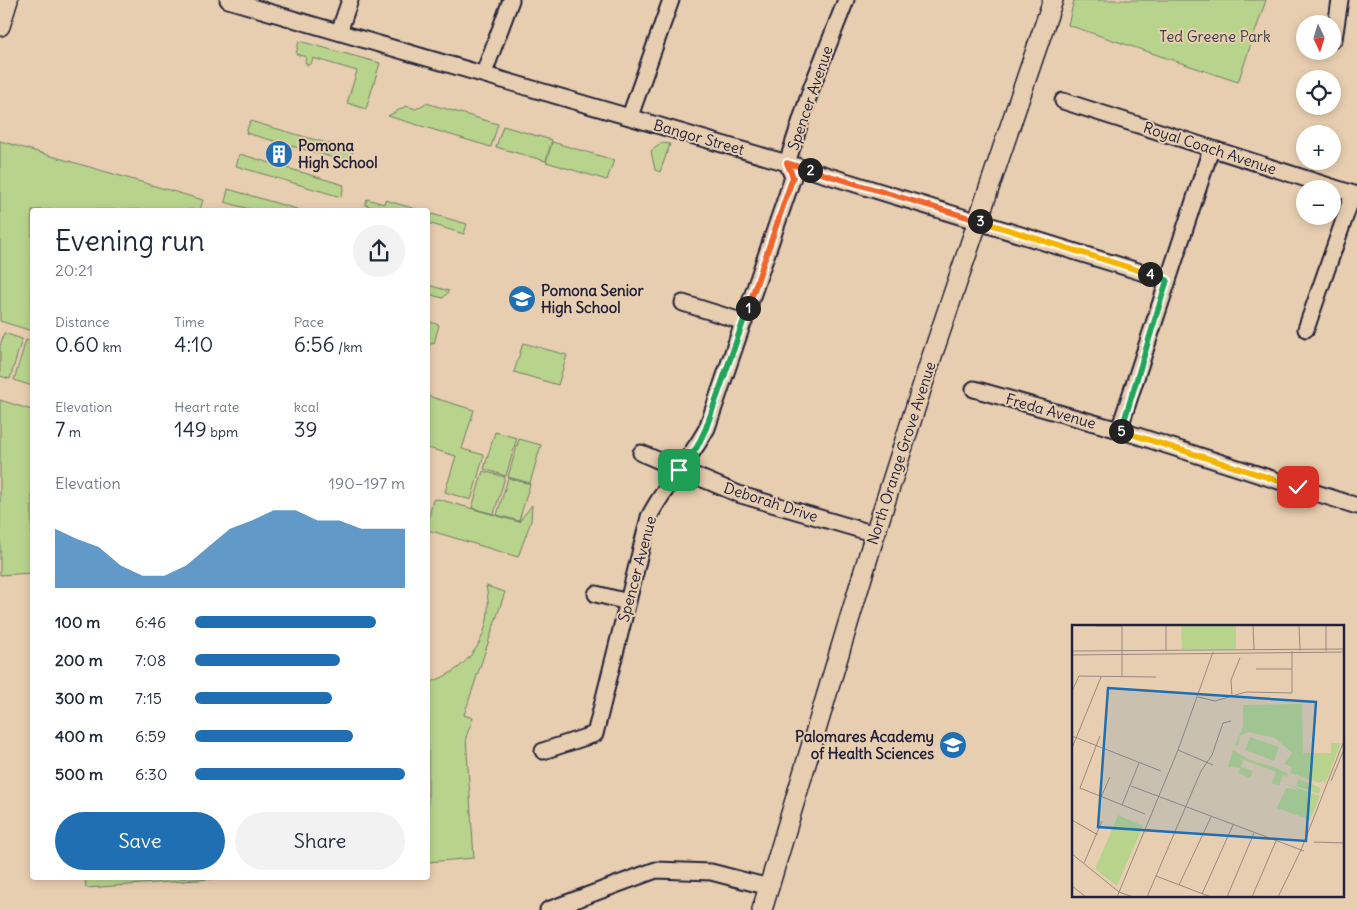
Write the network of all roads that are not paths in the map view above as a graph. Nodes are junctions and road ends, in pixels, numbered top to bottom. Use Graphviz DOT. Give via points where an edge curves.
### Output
graph roads {
  1 [pos="8,0"];
  2 [pos="228,0"];
  3 [pos="350,0"];
  4 [pos="512,0"];
  5 [pos="671,0"];
  6 [pos="846,0"];
  7 [pos="1053,0"];
  8 [pos="1340,0"];
  9 [pos="1338,15"];
  10 [pos="0,26"];
  11 [pos="339,32"];
  12 [pos="484,73"];
  13 [pos="1063,101"];
  14 [pos="630,116"];
  15 [pos="1211,149"];
  16 [pos="787,163"];
  17 [pos="1355,194"];
  18 [pos="979,220"];
  19 [pos="1167,280"];
  20 [pos="683,303"];
  21 [pos="744,322"];
  22 [pos="1306,329"];
  23 [pos="974,389"];
  24 [pos="1120,430"];
  25 [pos="641,453"];
  26 [pos="679,470"];
  27 [pos="1357,506"];
  28 [pos="875,534"];
  29 [pos="596,594"];
  30 [pos="628,602"];
  31 [pos="543,751"];
  32 [pos="769,887"];
  33 [pos="548,910"];
  34 [pos="762,910"];
  1 -- 10 [label="main road"];
  2 -- 11 [label="street, Bangor Street"];
  3 -- 11 [label="street"];
  4 -- 12 [label="street"];
  5 -- 14 [label="street"];
  6 -- 16 [label="street, Spencer Avenue" via="811,89"];
  7 -- 18 [label="main road, North Orange Grove Avenue"];
  8 -- 9 [label="street"];
  11 -- 12 [label="street, Bangor Street"];
  12 -- 14 [label="street, Bangor Street"];
  13 -- 15 [label="street, Royal Coach Avenue"];
  14 -- 16 [label="street, Bangor Street"];
  15 -- 17 [label="street, Royal Coach Avenue"];
  15 -- 19 [label="street"];
  16 -- 18 [label="street, Bangor Street"];
  16 -- 21 [label="street, Spencer Avenue" via="793,177"];
  17 -- 22 [label="street"];
  18 -- 19 [label="street, Bangor Street"];
  18 -- 28 [label="main road, North Orange Grove Avenue"];
  19 -- 24 [label="street"];
  20 -- 21 [label="street"];
  21 -- 26 [label="street, Spencer Avenue" via="706,428 697,447"];
  23 -- 24 [label="street, Freda Avenue"];
  24 -- 27 [label="street, Freda Avenue"];
  25 -- 26 [label="street, Deborah Drive"];
  26 -- 28 [label="street, Deborah Drive" via="742,495"];
  26 -- 30 [label="street, Spencer Avenue" via="649,517"];
  28 -- 32 [label="main road, North Orange Grove Avenue"];
  29 -- 30 [label="street"];
  30 -- 31 [label="street, Spencer Avenue" via="595,734"];
  32 -- 33 [label="street" via="711,872 656,870"];
  32 -- 34 [label="main road, North Orange Grove Avenue"];
}
